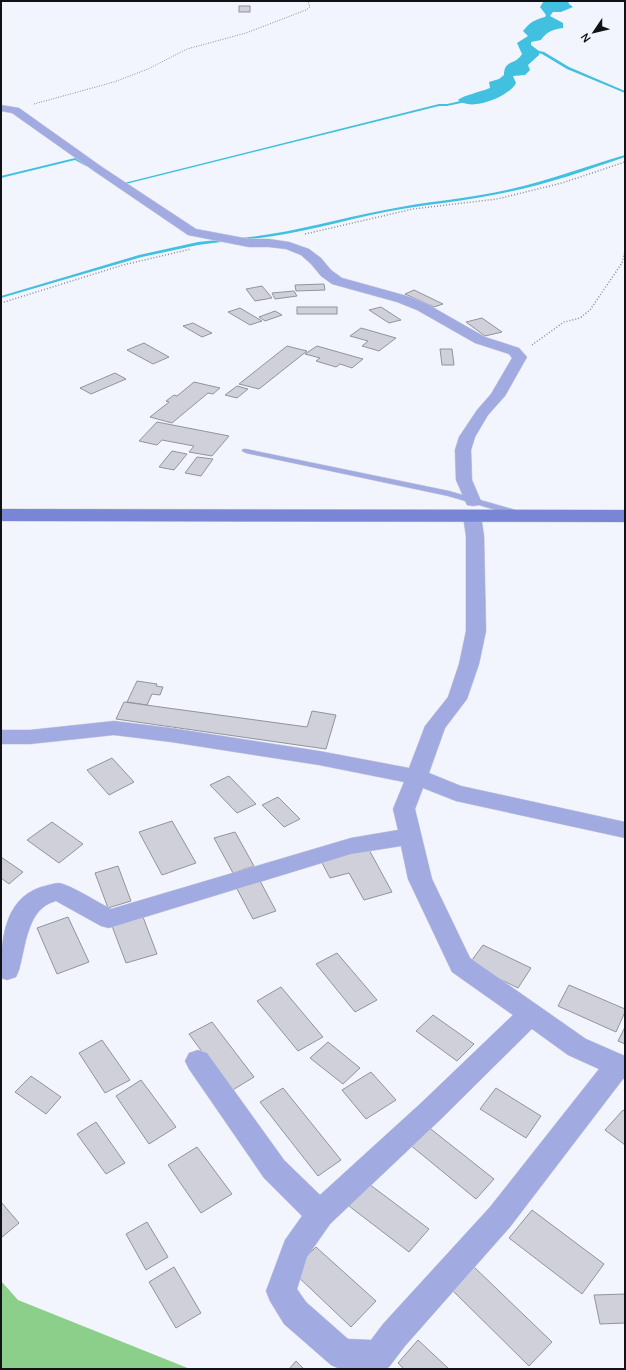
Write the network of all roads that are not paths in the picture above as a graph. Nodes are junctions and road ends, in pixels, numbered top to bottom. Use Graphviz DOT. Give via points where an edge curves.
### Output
graph roads {
  1 [pos="1,108"];
  2 [pos="246,451"];
  3 [pos="473,508"];
  4 [pos="1,515"];
  5 [pos="625,516"];
  6 [pos="1,737"];
  7 [pos="417,778"];
  8 [pos="625,830"];
  9 [pos="410,836"];
  10 [pos="7,970"];
  11 [pos="530,1015"];
  12 [pos="198,1061"];
  13 [pos="622,1067"];
  14 [pos="320,1214"];
  1 -- 3 [label="street" via="15,110 192,232 289,246 305,252 337,281 422,307 480,340 516,353 520,357 514,368 467,437 463,450 464,480"];
  2 -- 3 [label="lane" via="449,494"];
  3 -- 4 [label="main road"];
  3 -- 5 [label="main road" via="524,516"];
  3 -- 7 [label="street" via="476,631 469,664 457,699 435,726"];
  6 -- 7 [label="street" via="30,737 114,728 172,734"];
  7 -- 8 [label="street" via="456,793"];
  7 -- 9 [label="street" via="404,809"];
  9 -- 10 [label="street" via="351,846 109,919 58,892 45,895 33,901 21,916"];
  9 -- 11 [label="street" via="420,879 461,965"];
  11 -- 13 [label="street" via="577,1047"];
  11 -- 14 [label="street"];
  12 -- 14 [label="street" via="274,1169"];
  13 -- 14 [label="street" via="500,1218 378,1356 342,1354 295,1313 281,1291 295,1250"];
}
